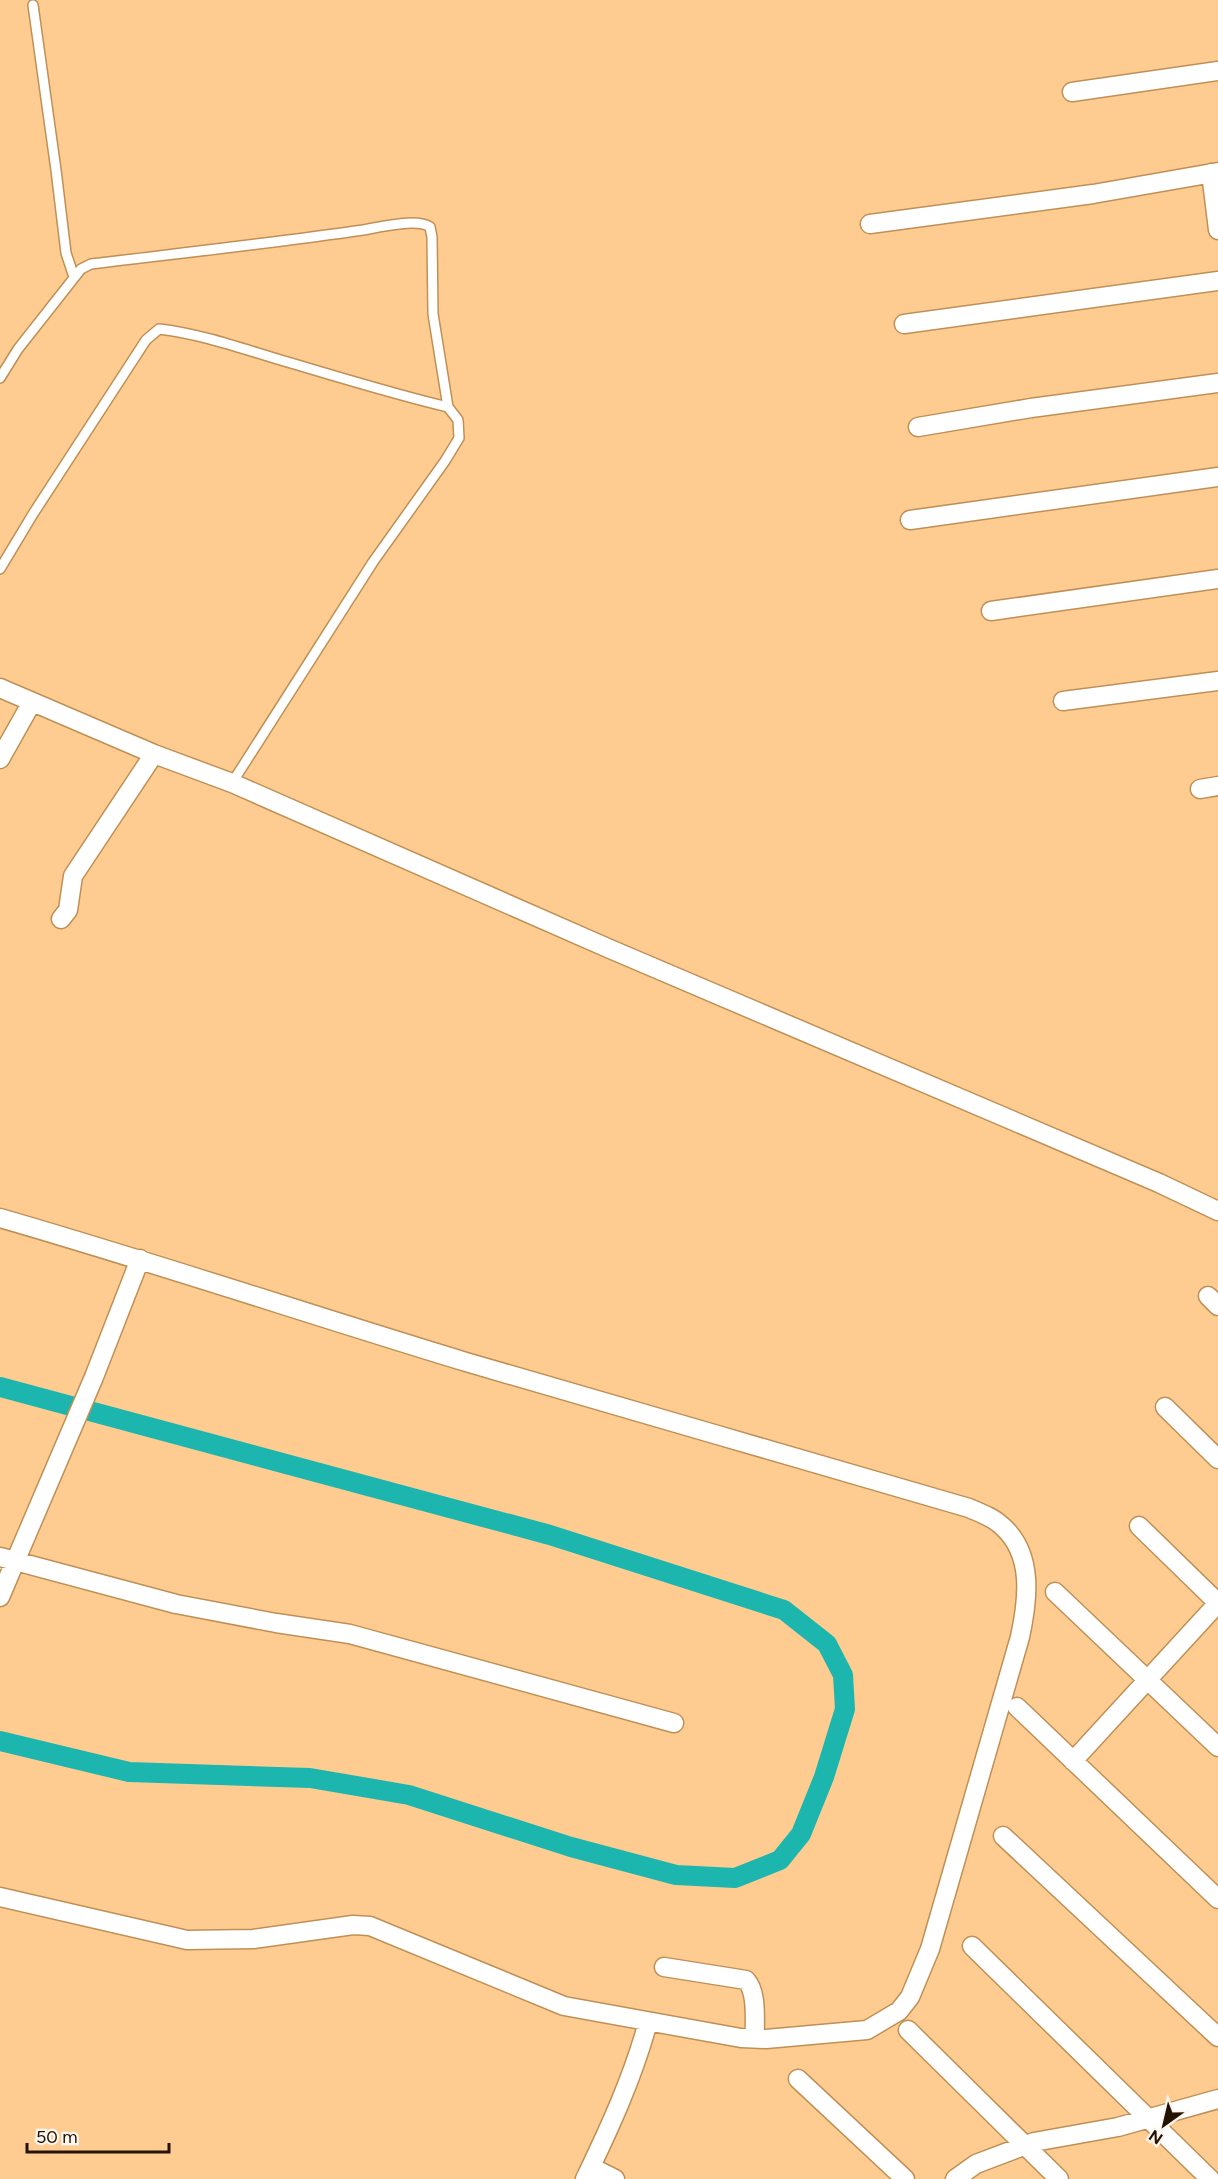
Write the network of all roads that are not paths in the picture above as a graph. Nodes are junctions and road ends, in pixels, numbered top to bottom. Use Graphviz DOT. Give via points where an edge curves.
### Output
graph roads {
  1 [pos="33,5"];
  2 [pos="1218,71"];
  3 [pos="1072,92"];
  4 [pos="1214,173"];
  5 [pos="870,224"];
  6 [pos="1218,230"];
  7 [pos="74,278"];
  8 [pos="1218,281"];
  9 [pos="904,324"];
  10 [pos="0,378"];
  11 [pos="1218,383"];
  12 [pos="448,407"];
  13 [pos="918,427"];
  14 [pos="1218,477"];
  15 [pos="910,520"];
  16 [pos="0,569"];
  17 [pos="1218,579"];
  18 [pos="992,611"];
  19 [pos="1218,681"];
  20 [pos="1,690"];
  21 [pos="1064,701"];
  22 [pos="32,702"];
  23 [pos="154,754"];
  24 [pos="0,759"];
  25 [pos="232,783"];
  26 [pos="61,919"];
  27 [pos="1218,1211"];
  28 [pos="0,1218"];
  29 [pos="140,1258"];
  30 [pos="1165,1407"];
  31 [pos="1218,1459"];
  32 [pos="1138,1526"];
  33 [pos="8,1559"];
  34 [pos="1055,1592"];
  35 [pos="0,1597"];
  36 [pos="1218,1603"];
  37 [pos="1147,1680"];
  38 [pos="1017,1707"];
  39 [pos="674,1723"];
  40 [pos="1218,1747"];
  41 [pos="1073,1761"];
  42 [pos="1003,1836"];
  43 [pos="0,1897"];
  44 [pos="1218,1899"];
  45 [pos="972,1946"];
  46 [pos="664,1967"];
  47 [pos="648,2022"];
  48 [pos="908,2030"];
  49 [pos="1216,2031"];
  50 [pos="755,2038"];
  51 [pos="798,2079"];
  52 [pos="1218,2099"];
  53 [pos="1148,2118"];
  54 [pos="1025,2147"];
  55 [pos="588,2173"];
  56 [pos="615,2179"];
  57 [pos="905,2179"];
  58 [pos="955,2179"];
  59 [pos="1059,2179"];
  60 [pos="1210,2179"];
  1 -- 7 [label="lane" via="66,253"];
  2 -- 3 [label="street"];
  4 -- 5 [label="street" via="1093,194"];
  4 -- 6 [label="street"];
  7 -- 10 [label="lane"];
  7 -- 12 [label="lane" via="92,264 424,223 430,227 432,237 433,314"];
  8 -- 9 [label="street"];
  11 -- 13 [label="street"];
  12 -- 16 [label="lane" via="232,345 159,329 146,340"];
  12 -- 25 [label="lane" via="458,420 459,438 373,562"];
  14 -- 15 [label="street"];
  17 -- 18 [label="street"];
  19 -- 21 [label="street"];
  20 -- 22 [label="street"];
  22 -- 23 [label="street"];
  22 -- 24 [label="street"];
  23 -- 25 [label="street"];
  23 -- 26 [label="street" via="73,876 68,910"];
  25 -- 27 [label="street"];
  28 -- 29 [label="street"];
  29 -- 33 [label="street" via="71,1432"];
  29 -- 50 [label="street" via="359,1329 969,1508 1003,1527 1022,1558 1027,1602 933,1938 910,1996 899,2011 867,2030"];
  30 -- 31 [label="street"];
  32 -- 36 [label="street"];
  33 -- 35 [label="street"];
  33 -- 39 [label="street" via="176,1604 350,1634"];
  34 -- 37 [label="street"];
  36 -- 37 [label="street"];
  37 -- 40 [label="street"];
  37 -- 41 [label="street"];
  38 -- 41 [label="street"];
  41 -- 44 [label="street"];
  42 -- 49 [label="street"];
  43 -- 47 [label="street" via="187,1940 253,1939 370,1926 564,2006"];
  45 -- 53 [label="street"];
  46 -- 50 [label="street" via="746,1980 753,1992"];
  47 -- 50 [label="street"];
  47 -- 55 [label="street" via="622,2100"];
  48 -- 54 [label="street"];
  51 -- 57 [label="street"];
  52 -- 53 [label="street"];
  53 -- 54 [label="street"];
  53 -- 60 [label="street"];
  54 -- 58 [label="street" via="976,2164"];
  54 -- 59 [label="street"];
  55 -- 56 [label="street"];
}
